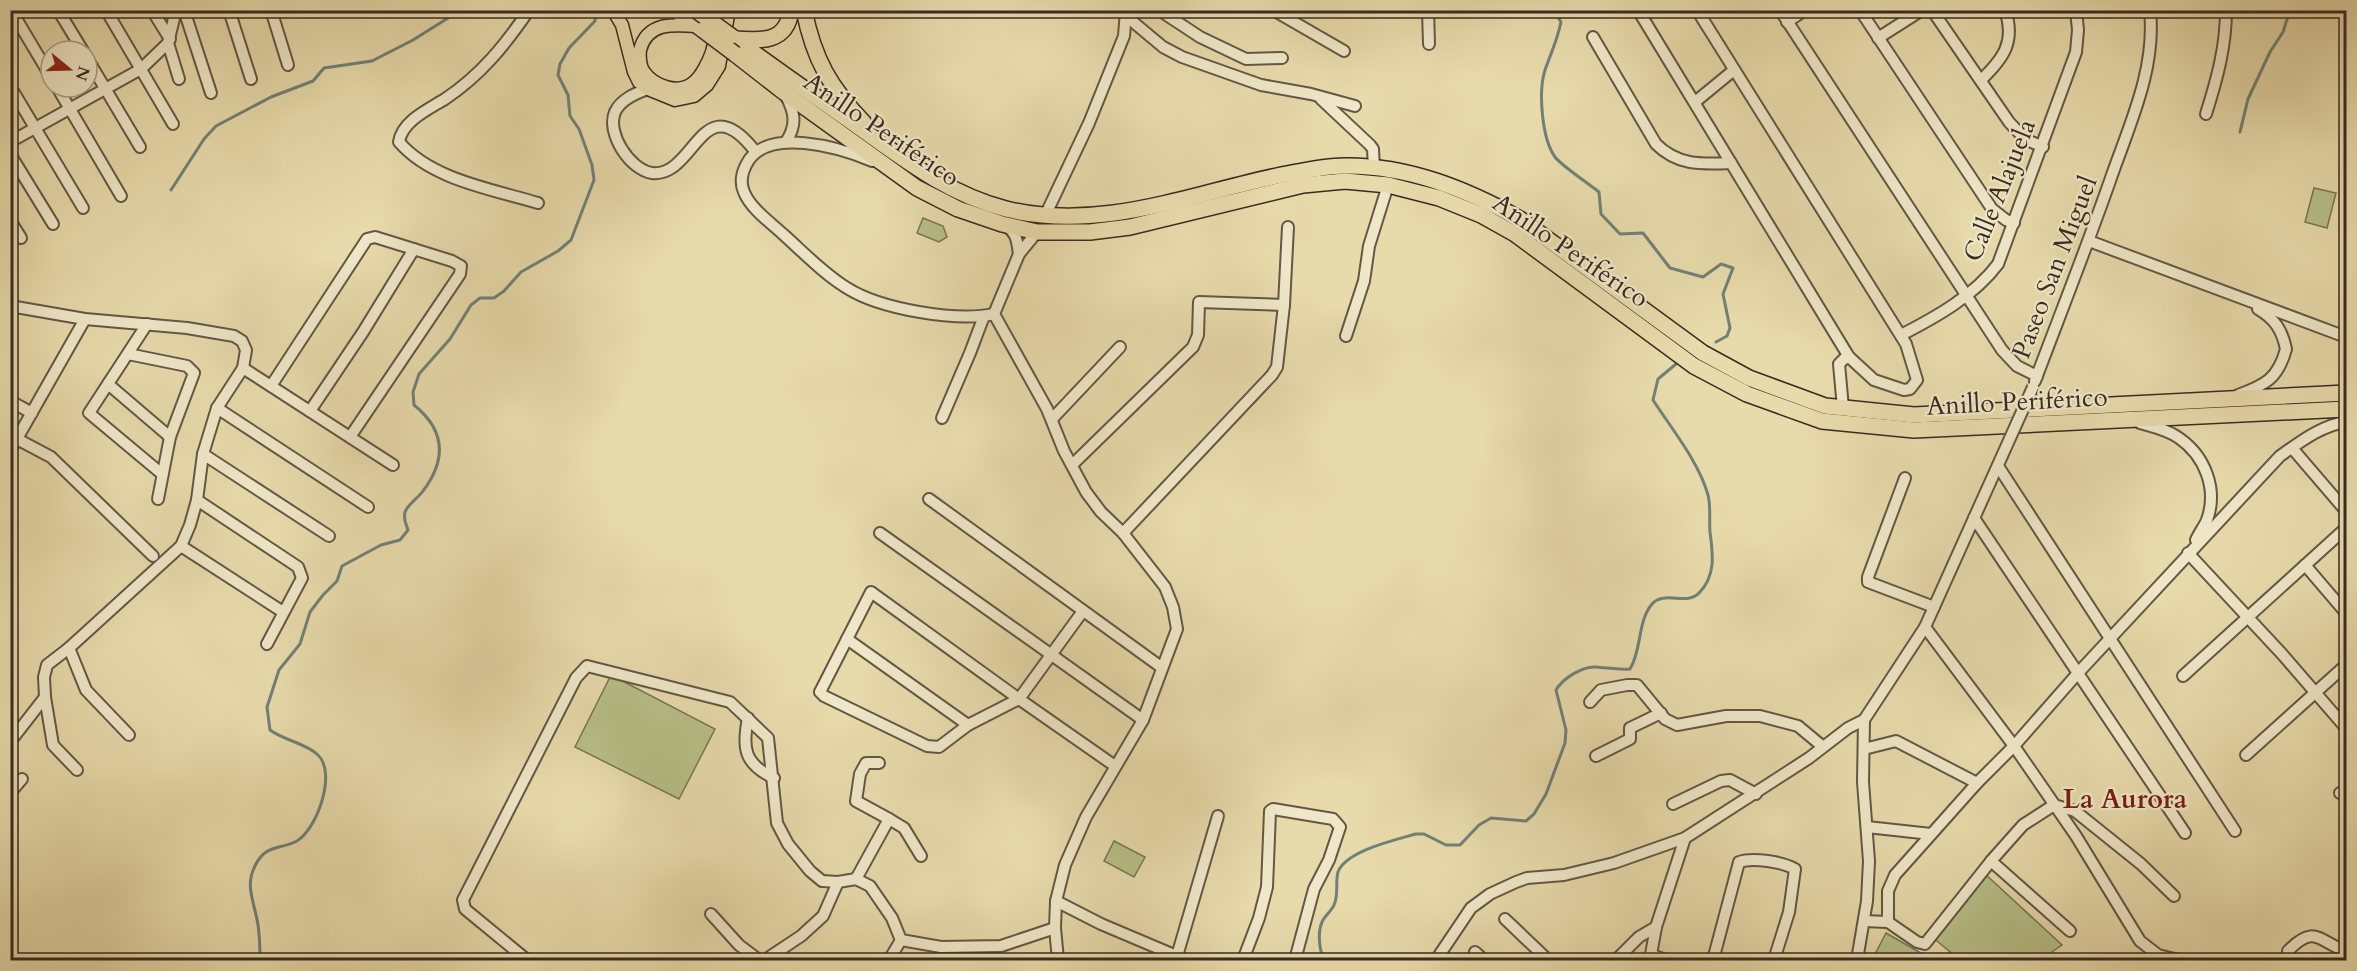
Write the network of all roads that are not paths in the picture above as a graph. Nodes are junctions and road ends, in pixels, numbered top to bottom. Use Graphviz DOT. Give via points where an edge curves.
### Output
graph roads {
  1 [pos="11,10"];
  2 [pos="58,10"];
  3 [pos="106,10"];
  4 [pos="152,10"];
  5 [pos="176,10"];
  6 [pos="184,10"];
  7 [pos="229,10"];
  8 [pos="271,10"];
  9 [pos="529,10"];
  10 [pos="613,10"];
  11 [pos="675,10"];
  12 [pos="717,10"];
  13 [pos="729,10"];
  14 [pos="791,10"];
  15 [pos="804,10"];
  16 [pos="1159,10"];
  17 [pos="1273,10"];
  18 [pos="1428,10"];
  19 [pos="1638,10"];
  20 [pos="1697,10"];
  21 [pos="1780,10"];
  22 [pos="1805,10"];
  23 [pos="1860,10"];
  24 [pos="1922,10"];
  25 [pos="1932,10"];
  26 [pos="2005,10"];
  27 [pos="2076,10"];
  28 [pos="2150,10"];
  29 [pos="2226,10"];
  30 [pos="1126,13"];
  31 [pos="698,19"];
  32 [pos="1787,22"];
  33 [pos="1593,37"];
  34 [pos="1878,38"];
  35 [pos="75,39"];
  36 [pos="169,41"];
  37 [pos="734,43"];
  38 [pos="1429,44"];
  39 [pos="1344,51"];
  40 [pos="39,57"];
  41 [pos="1282,58"];
  42 [pos="288,65"];
  43 [pos="141,69"];
  44 [pos="1734,70"];
  45 [pos="99,77"];
  46 [pos="179,79"];
  47 [pos="250,79"];
  48 [pos="1982,80"];
  49 [pos="10,86"];
  50 [pos="648,89"];
  51 [pos="107,90"];
  52 [pos="211,93"];
  53 [pos="785,93"];
  54 [pos="1319,97"];
  55 [pos="65,99"];
  56 [pos="1695,102"];
  57 [pos="1355,106"];
  58 [pos="71,109"];
  59 [pos="2206,114"];
  60 [pos="173,123"];
  61 [pos="36,128"];
  62 [pos="10,142"];
  63 [pos="786,142"];
  64 [pos="140,147"];
  65 [pos="2043,147"];
  66 [pos="755,151"];
  67 [pos="892,151"];
  68 [pos="10,154"];
  69 [pos="1731,164"];
  70 [pos="1374,168"];
  71 [pos="892,170"];
  72 [pos="1388,185"];
  73 [pos="121,196"];
  74 [pos="538,203"];
  75 [pos="83,208"];
  76 [pos="1045,216"];
  77 [pos="10,219"];
  78 [pos="2014,223"];
  79 [pos="53,224"];
  80 [pos="1002,224"];
  81 [pos="1288,227"];
  82 [pos="1037,232"];
  83 [pos="21,238"];
  84 [pos="2089,241"];
  85 [pos="414,249"];
  86 [pos="1019,254"];
  87 [pos="1966,295"];
  88 [pos="2237,296"];
  89 [pos="1284,305"];
  90 [pos="10,306"];
  91 [pos="989,315"];
  92 [pos="85,319"];
  93 [pos="147,324"];
  94 [pos="1901,335"];
  95 [pos="1346,336"];
  96 [pos="2346,337"];
  97 [pos="1120,347"];
  98 [pos="128,354"];
  99 [pos="1849,357"];
  100 [pos="243,368"];
  101 [pos="2037,376"];
  102 [pos="108,384"];
  103 [pos="271,386"];
  104 [pos="2346,393"];
  105 [pos="2227,399"];
  106 [pos="10,401"];
  107 [pos="217,408"];
  108 [pos="1843,408"];
  109 [pos="2346,409"];
  110 [pos="310,411"];
  111 [pos="32,413"];
  112 [pos="942,418"];
  113 [pos="1052,419"];
  114 [pos="2126,419"];
  115 [pos="2346,422"];
  116 [pos="170,437"];
  117 [pos="350,437"];
  118 [pos="13,447"];
  119 [pos="2292,448"];
  120 [pos="203,454"];
  121 [pos="2000,461"];
  122 [pos="393,465"];
  123 [pos="1072,465"];
  124 [pos="162,474"];
  125 [pos="1905,478"];
  126 [pos="158,499"];
  127 [pos="929,499"];
  128 [pos="197,500"];
  129 [pos="368,507"];
  130 [pos="2346,511"];
  131 [pos="1974,518"];
  132 [pos="2346,528"];
  133 [pos="880,533"];
  134 [pos="1123,533"];
  135 [pos="329,536"];
  136 [pos="181,546"];
  137 [pos="2188,554"];
  138 [pos="153,556"];
  139 [pos="2305,565"];
  140 [pos="1934,607"];
  141 [pos="1083,611"];
  142 [pos="283,612"];
  143 [pos="2346,613"];
  144 [pos="2247,617"];
  145 [pos="1925,627"];
  146 [pos="847,639"];
  147 [pos="2110,639"];
  148 [pos="267,644"];
  149 [pos="69,648"];
  150 [pos="1051,654"];
  151 [pos="2346,665"];
  152 [pos="1161,667"];
  153 [pos="2078,673"];
  154 [pos="2184,676"];
  155 [pos="2316,694"];
  156 [pos="45,697"];
  157 [pos="1019,699"];
  158 [pos="1590,702"];
  159 [pos="1660,713"];
  160 [pos="748,718"];
  161 [pos="1143,720"];
  162 [pos="1864,720"];
  163 [pos="968,725"];
  164 [pos="2346,728"];
  165 [pos="129,735"];
  166 [pos="10,742"];
  167 [pos="1822,746"];
  168 [pos="2014,746"];
  169 [pos="1864,749"];
  170 [pos="2246,755"];
  171 [pos="1596,756"];
  172 [pos="879,763"];
  173 [pos="1115,766"];
  174 [pos="77,770"];
  175 [pos="774,778"];
  176 [pos="22,779"];
  177 [pos="1977,783"];
  178 [pos="10,793"];
  179 [pos="1756,794"];
  180 [pos="1673,804"];
  181 [pos="2054,805"];
  182 [pos="1218,816"];
  183 [pos="889,819"];
  184 [pos="1867,827"];
  185 [pos="2235,831"];
  186 [pos="2185,833"];
  187 [pos="1931,834"];
  188 [pos="1685,838"];
  189 [pos="921,856"];
  190 [pos="1991,861"];
  191 [pos="856,879"];
  192 [pos="838,882"];
  193 [pos="2174,896"];
  194 [pos="1056,901"];
  195 [pos="711,914"];
  196 [pos="1505,919"];
  197 [pos="1864,921"];
  198 [pos="1888,922"];
  199 [pos="1656,927"];
  200 [pos="1055,928"];
  201 [pos="2070,931"];
  202 [pos="901,940"];
  203 [pos="2346,951"];
  204 [pos="1475,952"];
  205 [pos="2154,956"];
  206 [pos="1182,958"];
  207 [pos="1651,958"];
  208 [pos="527,960"];
  209 [pos="759,960"];
  210 [pos="765,960"];
  211 [pos="889,960"];
  212 [pos="1058,960"];
  213 [pos="1243,960"];
  214 [pos="1295,960"];
  215 [pos="1436,960"];
  216 [pos="1484,960"];
  217 [pos="1548,960"];
  218 [pos="1617,960"];
  219 [pos="1666,960"];
  220 [pos="1713,960"];
  221 [pos="1774,960"];
  222 [pos="1857,960"];
  223 [pos="2179,960"];
  224 [pos="2291,960"];
  1 -- 40 [label="street"];
  2 -- 35 [label="street"];
  3 -- 43 [label="street"];
  4 -- 36 [label="street"];
  5 -- 36 [label="street"];
  6 -- 52 [label="street"];
  7 -- 47 [label="street"];
  8 -- 42 [label="street"];
  9 -- 74 [label="street" via="488,64 411,122 400,133 399,142 419,161 447,177"];
  10 -- 50 [label="main road" via="622,25 634,72"];
  11 -- 31 [label="highway, Anillo Periférico"];
  12 -- 31 [label="main road" via="712,51 701,73 693,84 663,87 642,70 639,53 644,38 656,27"];
  13 -- 50 [label="main road" via="719,66 707,85 693,96 675,100"];
  14 -- 37 [label="highway" via="784,30 774,37"];
  15 -- 67 [label="highway" via="822,69 842,99"];
  16 -- 41 [label="street" via="1200,38 1246,58"];
  17 -- 39 [label="street"];
  18 -- 38 [label="street"];
  19 -- 56 [label="street"];
  20 -- 44 [label="street"];
  21 -- 32 [label="street"];
  22 -- 32 [label="street"];
  23 -- 34 [label="street"];
  24 -- 34 [label="street"];
  25 -- 48 [label="street"];
  26 -- 48 [label="street" via="2010,23 2007,46"];
  27 -- 65 [label="street, Calle Alajuela" via="2076,52"];
  28 -- 84 [label="street, Paseo San Miguel" via="2146,75"];
  29 -- 59 [label="street" via="2222,57"];
  30 -- 54 [label="street" via="1173,53 1261,85"];
  30 -- 76 [label="street" via="1124,36"];
  31 -- 37 [label="highway, Anillo Periférico, bridge"];
  32 -- 87 [label="street"];
  33 -- 69 [label="street" via="1665,153 1699,165"];
  34 -- 78 [label="street" via="1992,209"];
  36 -- 43 [label="street"];
  36 -- 46 [label="street"];
  37 -- 53 [label="highway, Anillo Periférico"];
  37 -- 67 [label="highway, Anillo Periférico"];
  43 -- 51 [label="street"];
  43 -- 60 [label="street"];
  44 -- 56 [label="street"];
  44 -- 94 [label="street"];
  45 -- 51 [label="street"];
  48 -- 65 [label="street" via="2009,122 2025,139"];
  49 -- 61 [label="street"];
  50 -- 66 [label="street" via="624,101 615,111 613,123 620,148 640,168 652,173 667,171 714,128 739,132"];
  51 -- 58 [label="street"];
  51 -- 64 [label="street"];
  53 -- 63 [label="street" via="795,121"];
  53 -- 71 [label="highway, Anillo Periférico"];
  54 -- 57 [label="street"];
  54 -- 70 [label="street" via="1370,145"];
  55 -- 58 [label="street"];
  56 -- 69 [label="street"];
  58 -- 61 [label="street"];
  58 -- 73 [label="street"];
  61 -- 62 [label="street"];
  61 -- 75 [label="street"];
  63 -- 66 [label="street"];
  63 -- 71 [label="street" via="817,144 855,154"];
  65 -- 78 [label="street, Calle Alajuela"];
  66 -- 91 [label="street" via="743,172 744,194 780,232 848,289 907,310"];
  67 -- 76 [label="highway, Anillo Periférico" via="964,194"];
  68 -- 79 [label="street"];
  69 -- 99 [label="street"];
  70 -- 76 [label="highway, Anillo Periférico" via="1319,168 1127,212 1089,217"];
  70 -- 108 [label="highway, Anillo Periférico" via="1444,183 1488,201 1520,219 1703,353 1749,378 1825,406"];
  71 -- 80 [label="highway, Anillo Periférico" via="958,209"];
  72 -- 82 [label="highway, Anillo Periférico" via="1345,181 1303,185 1130,227"];
  72 -- 95 [label="street"];
  72 -- 114 [label="highway, Anillo Periférico" via="1439,198 1481,215 1515,234 1694,366 1747,394 1822,421 1914,430"];
  77 -- 83 [label="street"];
  78 -- 87 [label="street, Calle Alajuela" via="1998,264 1984,282"];
  80 -- 82 [label="highway, Anillo Periférico"];
  80 -- 86 [label="street" via="1017,238"];
  81 -- 89 [label="street"];
  82 -- 86 [label="street"];
  84 -- 88 [label="street"];
  84 -- 101 [label="street, Paseo San Miguel"];
  85 -- 103 [label="street" via="375,237 367,239"];
  85 -- 110 [label="street"];
  85 -- 117 [label="street" via="452,261 461,266 460,274"];
  86 -- 91 [label="street"];
  87 -- 94 [label="street, Calle Alajuela"];
  87 -- 101 [label="street" via="2002,350 2018,366"];
  88 -- 96 [label="street"];
  88 -- 105 [label="street" via="2268,315 2279,327 2286,349 2279,369 2267,382"];
  89 -- 123 [label="street" via="1200,302 1198,335 1193,347"];
  89 -- 134 [label="street" via="1279,358 1272,375"];
  90 -- 92 [label="street"];
  91 -- 112 [label="street"];
  91 -- 113 [label="street"];
  92 -- 93 [label="street"];
  92 -- 111 [label="street"];
  93 -- 98 [label="street"];
  93 -- 100 [label="street" via="234,336 243,341 246,350"];
  94 -- 99 [label="street" via="1917,374 1910,389 1874,380"];
  97 -- 113 [label="street"];
  98 -- 102 [label="street"];
  98 -- 116 [label="street" via="187,366 194,373"];
  99 -- 108 [label="street" via="1839,364"];
  100 -- 103 [label="street"];
  100 -- 107 [label="street"];
  101 -- 121 [label="street, Paseo San Miguel, bridge"];
  102 -- 116 [label="street"];
  102 -- 124 [label="street" via="88,413"];
  103 -- 110 [label="street"];
  104 -- 105 [label="highway, Anillo Periférico"];
  105 -- 108 [label="highway, Anillo Periférico" via="1914,415"];
  106 -- 111 [label="street"];
  107 -- 120 [label="street"];
  107 -- 129 [label="street"];
  109 -- 114 [label="highway, Anillo Periférico"];
  110 -- 117 [label="street"];
  111 -- 118 [label="street"];
  113 -- 123 [label="street"];
  114 -- 137 [label="street" via="2178,437 2194,450 2208,475 2211,496 2207,519"];
  115 -- 119 [label="street"];
  116 -- 124 [label="street"];
  117 -- 122 [label="street"];
  118 -- 138 [label="street" via="51,457"];
  119 -- 130 [label="street"];
  119 -- 137 [label="street"];
  120 -- 128 [label="street"];
  120 -- 135 [label="street"];
  121 -- 131 [label="street, Paseo San Miguel"];
  121 -- 147 [label="street"];
  123 -- 134 [label="street" via="1096,505"];
  124 -- 126 [label="street"];
  125 -- 140 [label="street" via="1868,582"];
  127 -- 141 [label="street"];
  128 -- 136 [label="street"];
  128 -- 142 [label="street" via="298,567 302,578"];
  131 -- 140 [label="street, Paseo San Miguel"];
  131 -- 153 [label="street"];
  132 -- 139 [label="street"];
  133 -- 150 [label="street"];
  134 -- 152 [label="street" via="1165,586 1173,607 1177,629"];
  136 -- 142 [label="street"];
  136 -- 149 [label="street"];
  137 -- 144 [label="street"];
  137 -- 147 [label="street"];
  139 -- 143 [label="street"];
  139 -- 144 [label="street"];
  140 -- 145 [label="street, Paseo San Miguel"];
  141 -- 150 [label="street"];
  141 -- 152 [label="street"];
  142 -- 148 [label="street"];
  144 -- 154 [label="street"];
  144 -- 155 [label="street"];
  145 -- 162 [label="street, Paseo San Miguel"];
  145 -- 168 [label="street"];
  146 -- 157 [label="street" via="872,592"];
  146 -- 163 [label="street"];
  146 -- 163 [label="street" via="822,686 820,692 824,696 927,746 939,747"];
  147 -- 153 [label="street"];
  147 -- 185 [label="street"];
  149 -- 156 [label="street" via="47,665"];
  149 -- 165 [label="street" via="86,690"];
  150 -- 157 [label="street"];
  150 -- 161 [label="street"];
  151 -- 155 [label="street"];
  152 -- 161 [label="street"];
  153 -- 168 [label="street"];
  153 -- 186 [label="street"];
  155 -- 164 [label="street"];
  155 -- 170 [label="street"];
  156 -- 166 [label="street"];
  156 -- 174 [label="street" via="53,745"];
  157 -- 163 [label="street"];
  157 -- 173 [label="street"];
  158 -- 159 [label="street" via="1601,690 1637,685"];
  159 -- 167 [label="street" via="1677,725 1726,716 1760,716 1798,726"];
  159 -- 171 [label="street" via="1630,728 1630,738"];
  160 -- 175 [label="street" via="768,738"];
  160 -- 175 [label="street" via="744,746 758,771"];
  160 -- 208 [label="street" via="730,702 587,666 576,678 463,900 465,909"];
  161 -- 173 [label="street"];
  162 -- 167 [label="street"];
  162 -- 169 [label="street"];
  167 -- 179 [label="street"];
  168 -- 177 [label="street"];
  168 -- 181 [label="street"];
  169 -- 177 [label="street" via="1896,741"];
  169 -- 184 [label="street"];
  172 -- 183 [label="street" via="866,763 860,774 856,801"];
  173 -- 194 [label="street" via="1065,865"];
  175 -- 192 [label="street" via="777,823 788,844 810,872 822,881"];
  176 -- 178 [label="street"];
  177 -- 187 [label="street"];
  179 -- 180 [label="street" via="1730,780 1721,781"];
  179 -- 188 [label="street"];
  181 -- 190 [label="street" via="2023,825"];
  181 -- 193 [label="street" via="2075,811"];
  181 -- 205 [label="street" via="2140,941"];
  182 -- 206 [label="street"];
  183 -- 189 [label="street" via="904,828"];
  183 -- 191 [label="street"];
  184 -- 187 [label="street"];
  184 -- 197 [label="street" via="1869,861"];
  187 -- 198 [label="street" via="1891,882"];
  188 -- 199 [label="street"];
  188 -- 215 [label="street" via="1564,875 1527,878 1490,894 1471,908"];
  190 -- 198 [label="street" via="1925,944"];
  190 -- 201 [label="street"];
  191 -- 192 [label="street"];
  191 -- 202 [label="street" via="870,886 892,918"];
  192 -- 210 [label="street" via="823,916"];
  194 -- 200 [label="street"];
  194 -- 206 [label="street"];
  195 -- 209 [label="street" via="739,945"];
  196 -- 217 [label="street"];
  197 -- 198 [label="street"];
  197 -- 222 [label="street"];
  199 -- 207 [label="street"];
  199 -- 218 [label="street" via="1639,937"];
  200 -- 202 [label="street" via="1001,946 940,947"];
  200 -- 212 [label="street"];
  202 -- 211 [label="street"];
  203 -- 224 [label="street" via="2309,936 2288,951"];
  204 -- 216 [label="street"];
  205 -- 223 [label="street"];
  207 -- 219 [label="street"];
  213 -- 214 [label="street" via="1267,887 1273,809 1333,819 1340,827 1314,889"];
  220 -- 221 [label="street" via="1739,862 1746,860 1795,869 1789,912"];
}
